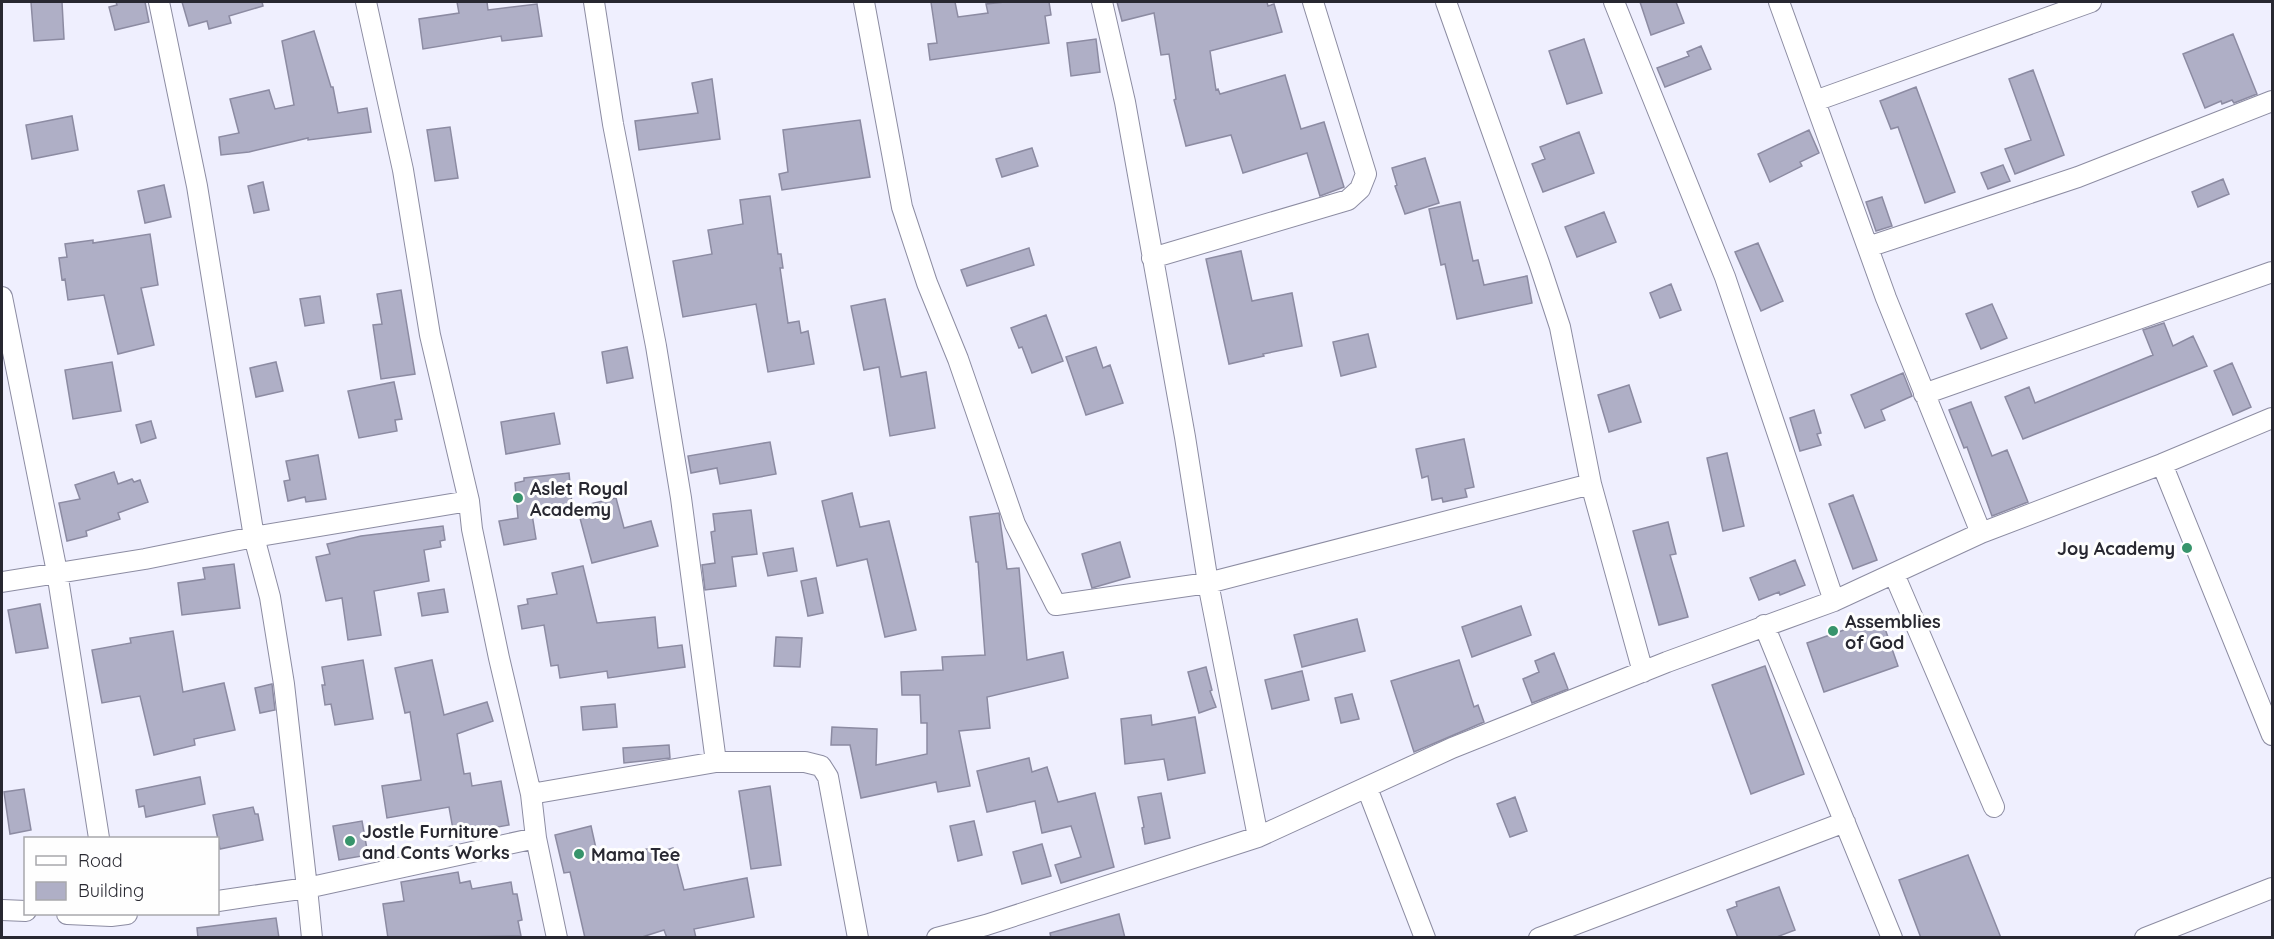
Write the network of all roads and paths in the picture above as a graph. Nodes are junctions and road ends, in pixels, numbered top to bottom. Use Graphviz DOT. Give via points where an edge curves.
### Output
graph roads {
  1 [pos="159,2"];
  2 [pos="366,2"];
  3 [pos="594,2"];
  4 [pos="864,2"];
  5 [pos="1102,2"];
  6 [pos="1313,2"];
  7 [pos="1446,2"];
  8 [pos="1614,2"];
  9 [pos="1779,2"];
  10 [pos="2091,2"];
  11 [pos="1815,100"];
  12 [pos="2272,101"];
  13 [pos="1868,247"];
  14 [pos="1152,258"];
  15 [pos="2272,272"];
  16 [pos="2,297"];
  17 [pos="1924,394"];
  18 [pos="2272,418"];
  19 [pos="2162,464"];
  20 [pos="1591,484"];
  21 [pos="469,501"];
  22 [pos="1981,533"];
  23 [pos="254,537"];
  24 [pos="57,572"];
  25 [pos="1894,574"];
  26 [pos="2,582"];
  27 [pos="1208,583"];
  28 [pos="1834,601"];
  29 [pos="1764,626"];
  30 [pos="1642,672"];
  31 [pos="2272,735"];
  32 [pos="716,762"];
  33 [pos="1367,788"];
  34 [pos="531,794"];
  35 [pos="1994,807"];
  36 [pos="1845,822"];
  37 [pos="99,837"];
  38 [pos="1258,837"];
  39 [pos="536,838"];
  40 [pos="307,888"];
  41 [pos="2272,888"];
  42 [pos="219,900"];
  43 [pos="2,910"];
  44 [pos="24,911"];
  45 [pos="988,932"];
  46 [pos="312,938"];
  47 [pos="557,938"];
  48 [pos="858,938"];
  49 [pos="937,938"];
  50 [pos="1425,938"];
  51 [pos="1539,938"];
  52 [pos="1892,938"];
  53 [pos="2145,938"];
  1 -- 23 [label="street" via="197,186"];
  2 -- 21 [label="street" via="403,170 430,335"];
  3 -- 32 [label="street" via="681,498"];
  4 -- 27 [label="street" via="902,207 1015,524 1056,605"];
  5 -- 14 [label="street" via="1125,102"];
  6 -- 14 [label="street" via="1366,174 1360,189 1348,200"];
  7 -- 20 [label="street" via="1560,327"];
  8 -- 28 [label="street" via="1725,277"];
  9 -- 11 [label="street"];
  10 -- 11 [label="street"];
  11 -- 13 [label="street"];
  12 -- 13 [label="street" via="2078,177"];
  13 -- 17 [label="street"];
  14 -- 27 [label="street"];
  15 -- 17 [label="street"];
  16 -- 24 [label="street"];
  17 -- 22 [label="street"];
  18 -- 19 [label="street"];
  19 -- 22 [label="street"];
  19 -- 31 [label="street"];
  20 -- 27 [label="street"];
  20 -- 30 [label="street"];
  21 -- 23 [label="street"];
  21 -- 34 [label="street" via="499,658"];
  22 -- 25 [label="street"];
  23 -- 24 [label="street"];
  23 -- 40 [label="street" via="270,597 284,684"];
  24 -- 26 [label="street"];
  24 -- 37 [label="street"];
  25 -- 28 [label="street"];
  25 -- 35 [label="street"];
  27 -- 38 [label="street"];
  28 -- 29 [label="street"];
  29 -- 30 [label="street"];
  29 -- 36 [label="street"];
  30 -- 33 [label="street" via="1452,748"];
  32 -- 34 [label="street"];
  32 -- 48 [label="street" via="805,762 821,766 828,777"];
  33 -- 38 [label="street"];
  33 -- 50 [label="street"];
  34 -- 39 [label="street"];
  36 -- 51 [label="street"];
  36 -- 52 [label="street"];
  38 -- 45 [label="street"];
  39 -- 40 [label="street"];
  39 -- 47 [label="street"];
  40 -- 42 [label="street"];
  40 -- 46 [label="street"];
  41 -- 53 [label="street"];
  43 -- 44 [label="street"];
  45 -- 49 [label="street"];
}
